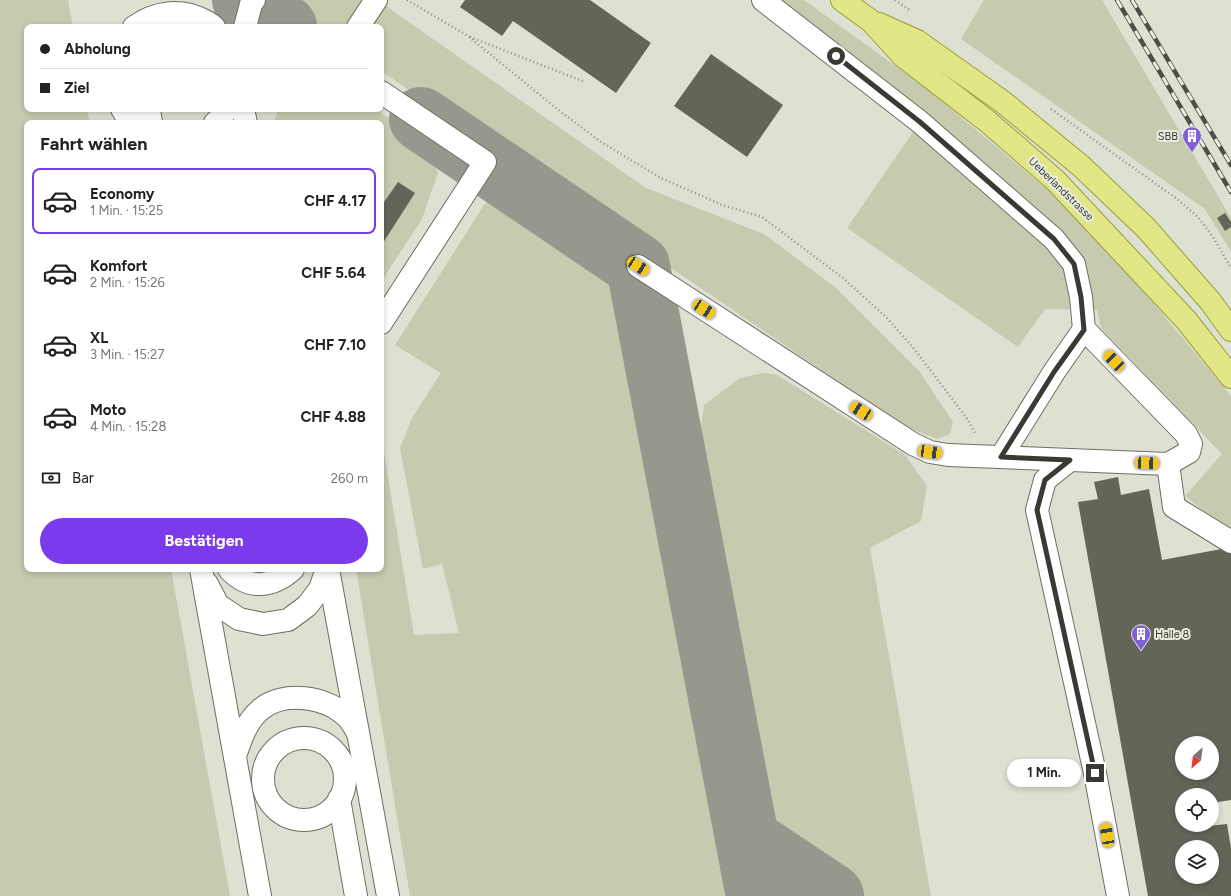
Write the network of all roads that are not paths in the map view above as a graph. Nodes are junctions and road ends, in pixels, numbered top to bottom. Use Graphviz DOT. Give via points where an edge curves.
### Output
graph roads {
  1 [pos="254,0"];
  2 [pos="376,0"];
  3 [pos="762,0"];
  4 [pos="845,1"];
  5 [pos="193,15"];
  6 [pos="871,21"];
  7 [pos="139,24"];
  8 [pos="209,24"];
  9 [pos="221,24"];
  10 [pos="246,24"];
  11 [pos="360,24"];
  12 [pos="384,94"];
  13 [pos="124,112"];
  14 [pos="225,112"];
  15 [pos="130,120"];
  16 [pos="219,120"];
  17 [pos="638,266"];
  18 [pos="384,318"];
  19 [pos="1084,330"];
  20 [pos="1231,330"];
  21 [pos="1231,377"];
  22 [pos="995,457"];
  23 [pos="1070,460"];
  24 [pos="1168,464"];
  25 [pos="1231,542"];
  26 [pos="232,572"];
  27 [pos="290,572"];
  28 [pos="326,572"];
  29 [pos="328,572"];
  30 [pos="202,574"];
  31 [pos="358,733"];
  32 [pos="235,756"];
  33 [pos="342,764"];
  34 [pos="262,777"];
  35 [pos="339,799"];
  36 [pos="371,804"];
  37 [pos="248,828"];
  38 [pos="260,896"];
  39 [pos="356,896"];
  40 [pos="388,896"];
  41 [pos="1118,896"];
  1 -- 10 [label="lane"];
  2 -- 11 [label="lane"];
  3 -- 19 [label="lane" via="920,122 1054,239 1074,264"];
  4 -- 6 [label="main road, Ueberlandstrasse"];
  5 -- 7 [label="lane" via="172,13 152,16"];
  5 -- 8 [label="lane"];
  5 -- 9 [label="lane"];
  6 -- 20 [label="main road, Ueberlandstrasse" via="917,41 1003,102 1081,166 1146,228"];
  6 -- 21 [label="main road, Ueberlandstrasse" via="903,56 1055,180 1186,320"];
  12 -- 18 [label="lane" via="485,162"];
  13 -- 15 [label="lane"];
  14 -- 16 [label="lane"];
  17 -- 22 [label="lane" via="913,444 930,452 948,455"];
  19 -- 22 [label="lane"];
  19 -- 24 [label="lane" via="1186,434 1191,444 1189,452"];
  22 -- 23 [label="lane"];
  23 -- 24 [label="lane"];
  23 -- 41 [label="lane" via="1045,480 1037,510 1095,773"];
  24 -- 25 [label="lane" via="1174,507"];
  26 -- 27 [label="lane" via="244,581 256,584 268,584 282,579"];
  28 -- 30 [label="lane" via="320,589 307,606 288,620 263,624 239,619 218,605"];
  29 -- 31 [label="lane"];
  30 -- 32 [label="lane"];
  31 -- 32 [label="lane" via="347,718 328,704 302,697 280,700 260,710 244,731"];
  31 -- 36 [label="lane"];
  32 -- 37 [label="lane"];
  33 -- 34 [label="lane" via="335,752 324,743 311,738 296,738 283,743 272,752"];
  33 -- 35 [label="lane" via="345,778"];
  33 -- 36 [label="lane"];
  34 -- 35 [label="lane" via="269,801 277,810 299,820 325,814"];
  34 -- 37 [label="lane" via="252,804"];
  35 -- 39 [label="lane"];
  36 -- 40 [label="lane"];
  37 -- 38 [label="lane"];
}
